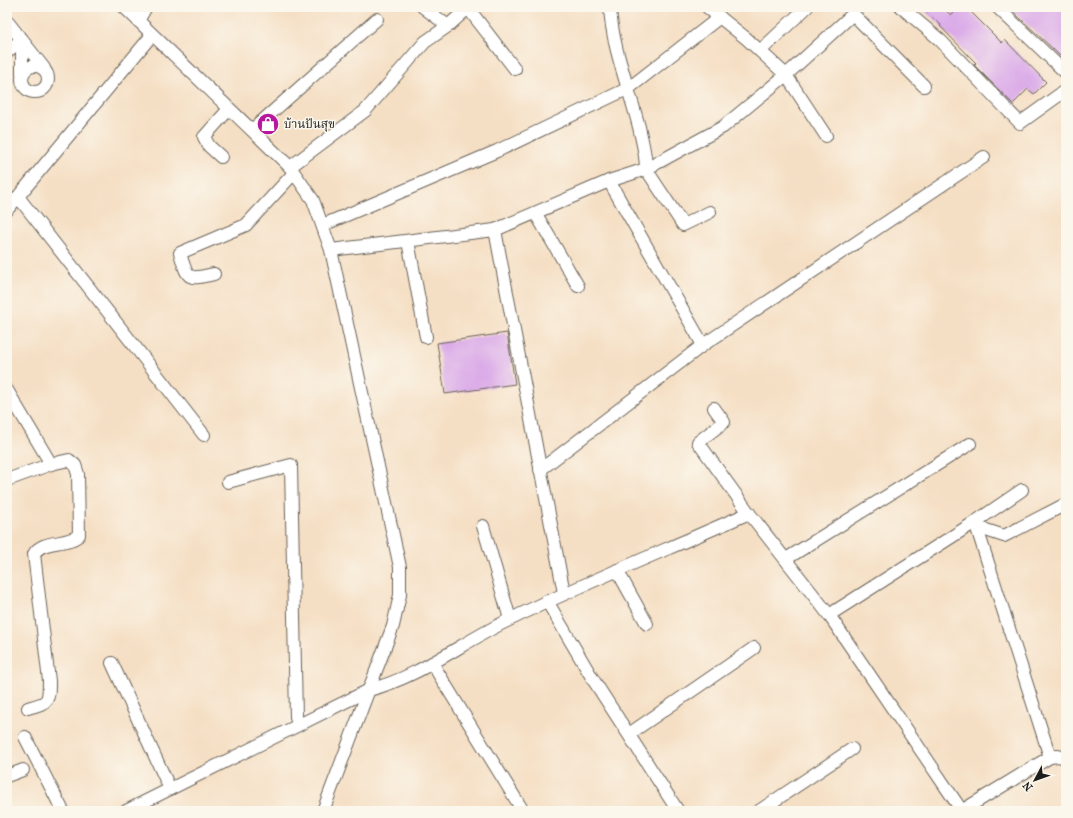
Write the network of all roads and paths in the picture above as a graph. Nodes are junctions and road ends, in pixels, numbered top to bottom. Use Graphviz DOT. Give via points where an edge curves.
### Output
graph roads {
  1 [pos="124,7"];
  2 [pos="146,7"];
  3 [pos="423,7"];
  4 [pos="469,7"];
  5 [pos="610,7"];
  6 [pos="707,7"];
  7 [pos="806,7"];
  8 [pos="901,7"];
  9 [pos="997,7"];
  10 [pos="720,17"];
  11 [pos="377,19"];
  12 [pos="7,21"];
  13 [pos="138,21"];
  14 [pos="448,26"];
  15 [pos="152,35"];
  16 [pos="22,39"];
  17 [pos="760,51"];
  18 [pos="7,52"];
  19 [pos="44,68"];
  20 [pos="515,69"];
  21 [pos="1066,73"];
  22 [pos="22,74"];
  23 [pos="786,75"];
  24 [pos="924,86"];
  25 [pos="629,88"];
  26 [pos="1066,90"];
  27 [pos="229,109"];
  28 [pos="252,130"];
  29 [pos="826,136"];
  30 [pos="221,157"];
  31 [pos="984,157"];
  32 [pos="646,169"];
  33 [pos="292,170"];
  34 [pos="609,181"];
  35 [pos="19,198"];
  36 [pos="7,210"];
  37 [pos="710,212"];
  38 [pos="536,214"];
  39 [pos="323,225"];
  40 [pos="495,230"];
  41 [pos="408,241"];
  42 [pos="331,250"];
  43 [pos="214,274"];
  44 [pos="578,286"];
  45 [pos="426,337"];
  46 [pos="703,345"];
  47 [pos="7,390"];
  48 [pos="714,408"];
  49 [pos="204,435"];
  50 [pos="970,444"];
  51 [pos="51,464"];
  52 [pos="540,470"];
  53 [pos="7,480"];
  54 [pos="228,482"];
  55 [pos="1022,490"];
  56 [pos="1062,506"];
  57 [pos="749,513"];
  58 [pos="976,524"];
  59 [pos="483,526"];
  60 [pos="786,559"];
  61 [pos="617,570"];
  62 [pos="564,593"];
  63 [pos="547,601"];
  64 [pos="829,615"];
  65 [pos="510,619"];
  66 [pos="647,624"];
  67 [pos="754,648"];
  68 [pos="112,663"];
  69 [pos="432,663"];
  70 [pos="369,690"];
  71 [pos="28,708"];
  72 [pos="298,724"];
  73 [pos="629,734"];
  74 [pos="24,737"];
  75 [pos="852,748"];
  76 [pos="1050,758"];
  77 [pos="1066,758"];
  78 [pos="23,770"];
  79 [pos="7,776"];
  80 [pos="170,789"];
  81 [pos="63,811"];
  82 [pos="126,811"];
  83 [pos="323,811"];
  84 [pos="523,811"];
  85 [pos="678,811"];
  86 [pos="759,811"];
  87 [pos="963,811"];
  1 -- 13 [label="street"];
  2 -- 13 [label="street"];
  3 -- 14 [label="street"];
  4 -- 14 [label="street"];
  4 -- 20 [label="street"];
  5 -- 25 [label="street" via="611,27"];
  6 -- 10 [label="street"];
  7 -- 17 [label="street"];
  8 -- 26 [label="street" via="940,40 1020,123"];
  9 -- 21 [label="street"];
  10 -- 17 [label="street"];
  10 -- 25 [label="street"];
  11 -- 28 [label="street"];
  12 -- 16 [label="street"];
  13 -- 15 [label="street"];
  14 -- 33 [label="street" via="425,42 365,111"];
  15 -- 27 [label="street"];
  15 -- 35 [label="street"];
  16 -- 18 [label="street"];
  16 -- 19 [label="street"];
  16 -- 22 [label="street"];
  17 -- 23 [label="street"];
  19 -- 22 [label="street" via="34,65 25,69"];
  19 -- 22 [label="street" via="48,83 46,88 37,92 28,91 22,82"];
  23 -- 24 [label="street" via="852,14"];
  23 -- 29 [label="street"];
  23 -- 32 [label="street" via="723,127"];
  25 -- 32 [label="street" via="644,147"];
  25 -- 39 [label="street" via="497,151"];
  27 -- 28 [label="street"];
  27 -- 30 [label="street" via="204,137 208,146"];
  28 -- 33 [label="street"];
  31 -- 46 [label="street"];
  32 -- 34 [label="street"];
  32 -- 37 [label="street" via="683,226"];
  33 -- 39 [label="street" via="312,200"];
  33 -- 43 [label="street" via="246,225 180,253 186,273 190,277"];
  34 -- 38 [label="street"];
  34 -- 46 [label="street"];
  35 -- 36 [label="street"];
  35 -- 49 [label="street"];
  38 -- 40 [label="street"];
  38 -- 44 [label="street"];
  39 -- 42 [label="street"];
  40 -- 41 [label="street"];
  40 -- 52 [label="street"];
  41 -- 42 [label="street"];
  41 -- 45 [label="street"];
  42 -- 70 [label="street" via="400,567 400,595 393,626"];
  46 -- 52 [label="street"];
  47 -- 51 [label="street"];
  48 -- 57 [label="street" via="724,422 698,442"];
  50 -- 60 [label="street"];
  51 -- 53 [label="street"];
  51 -- 71 [label="street" via="69,460 75,465 78,474 80,530 74,539 40,547 34,554 49,697 45,702"];
  52 -- 62 [label="street"];
  54 -- 72 [label="street" via="291,465"];
  55 -- 58 [label="street"];
  56 -- 58 [label="street" via="1004,536"];
  57 -- 60 [label="street"];
  57 -- 61 [label="street"];
  58 -- 64 [label="street"];
  58 -- 76 [label="street"];
  59 -- 65 [label="street"];
  60 -- 64 [label="street"];
  61 -- 62 [label="street"];
  61 -- 66 [label="street"];
  62 -- 63 [label="street"];
  63 -- 65 [label="street"];
  63 -- 73 [label="street"];
  64 -- 87 [label="street"];
  65 -- 69 [label="street"];
  67 -- 73 [label="street"];
  68 -- 80 [label="street"];
  69 -- 70 [label="street" via="390,684"];
  69 -- 84 [label="street"];
  70 -- 72 [label="street"];
  70 -- 83 [label="street"];
  72 -- 80 [label="street"];
  73 -- 85 [label="street"];
  74 -- 81 [label="street"];
  75 -- 86 [label="street"];
  76 -- 77 [label="street"];
  76 -- 87 [label="street"];
  78 -- 79 [label="street"];
  80 -- 82 [label="street"];
}
